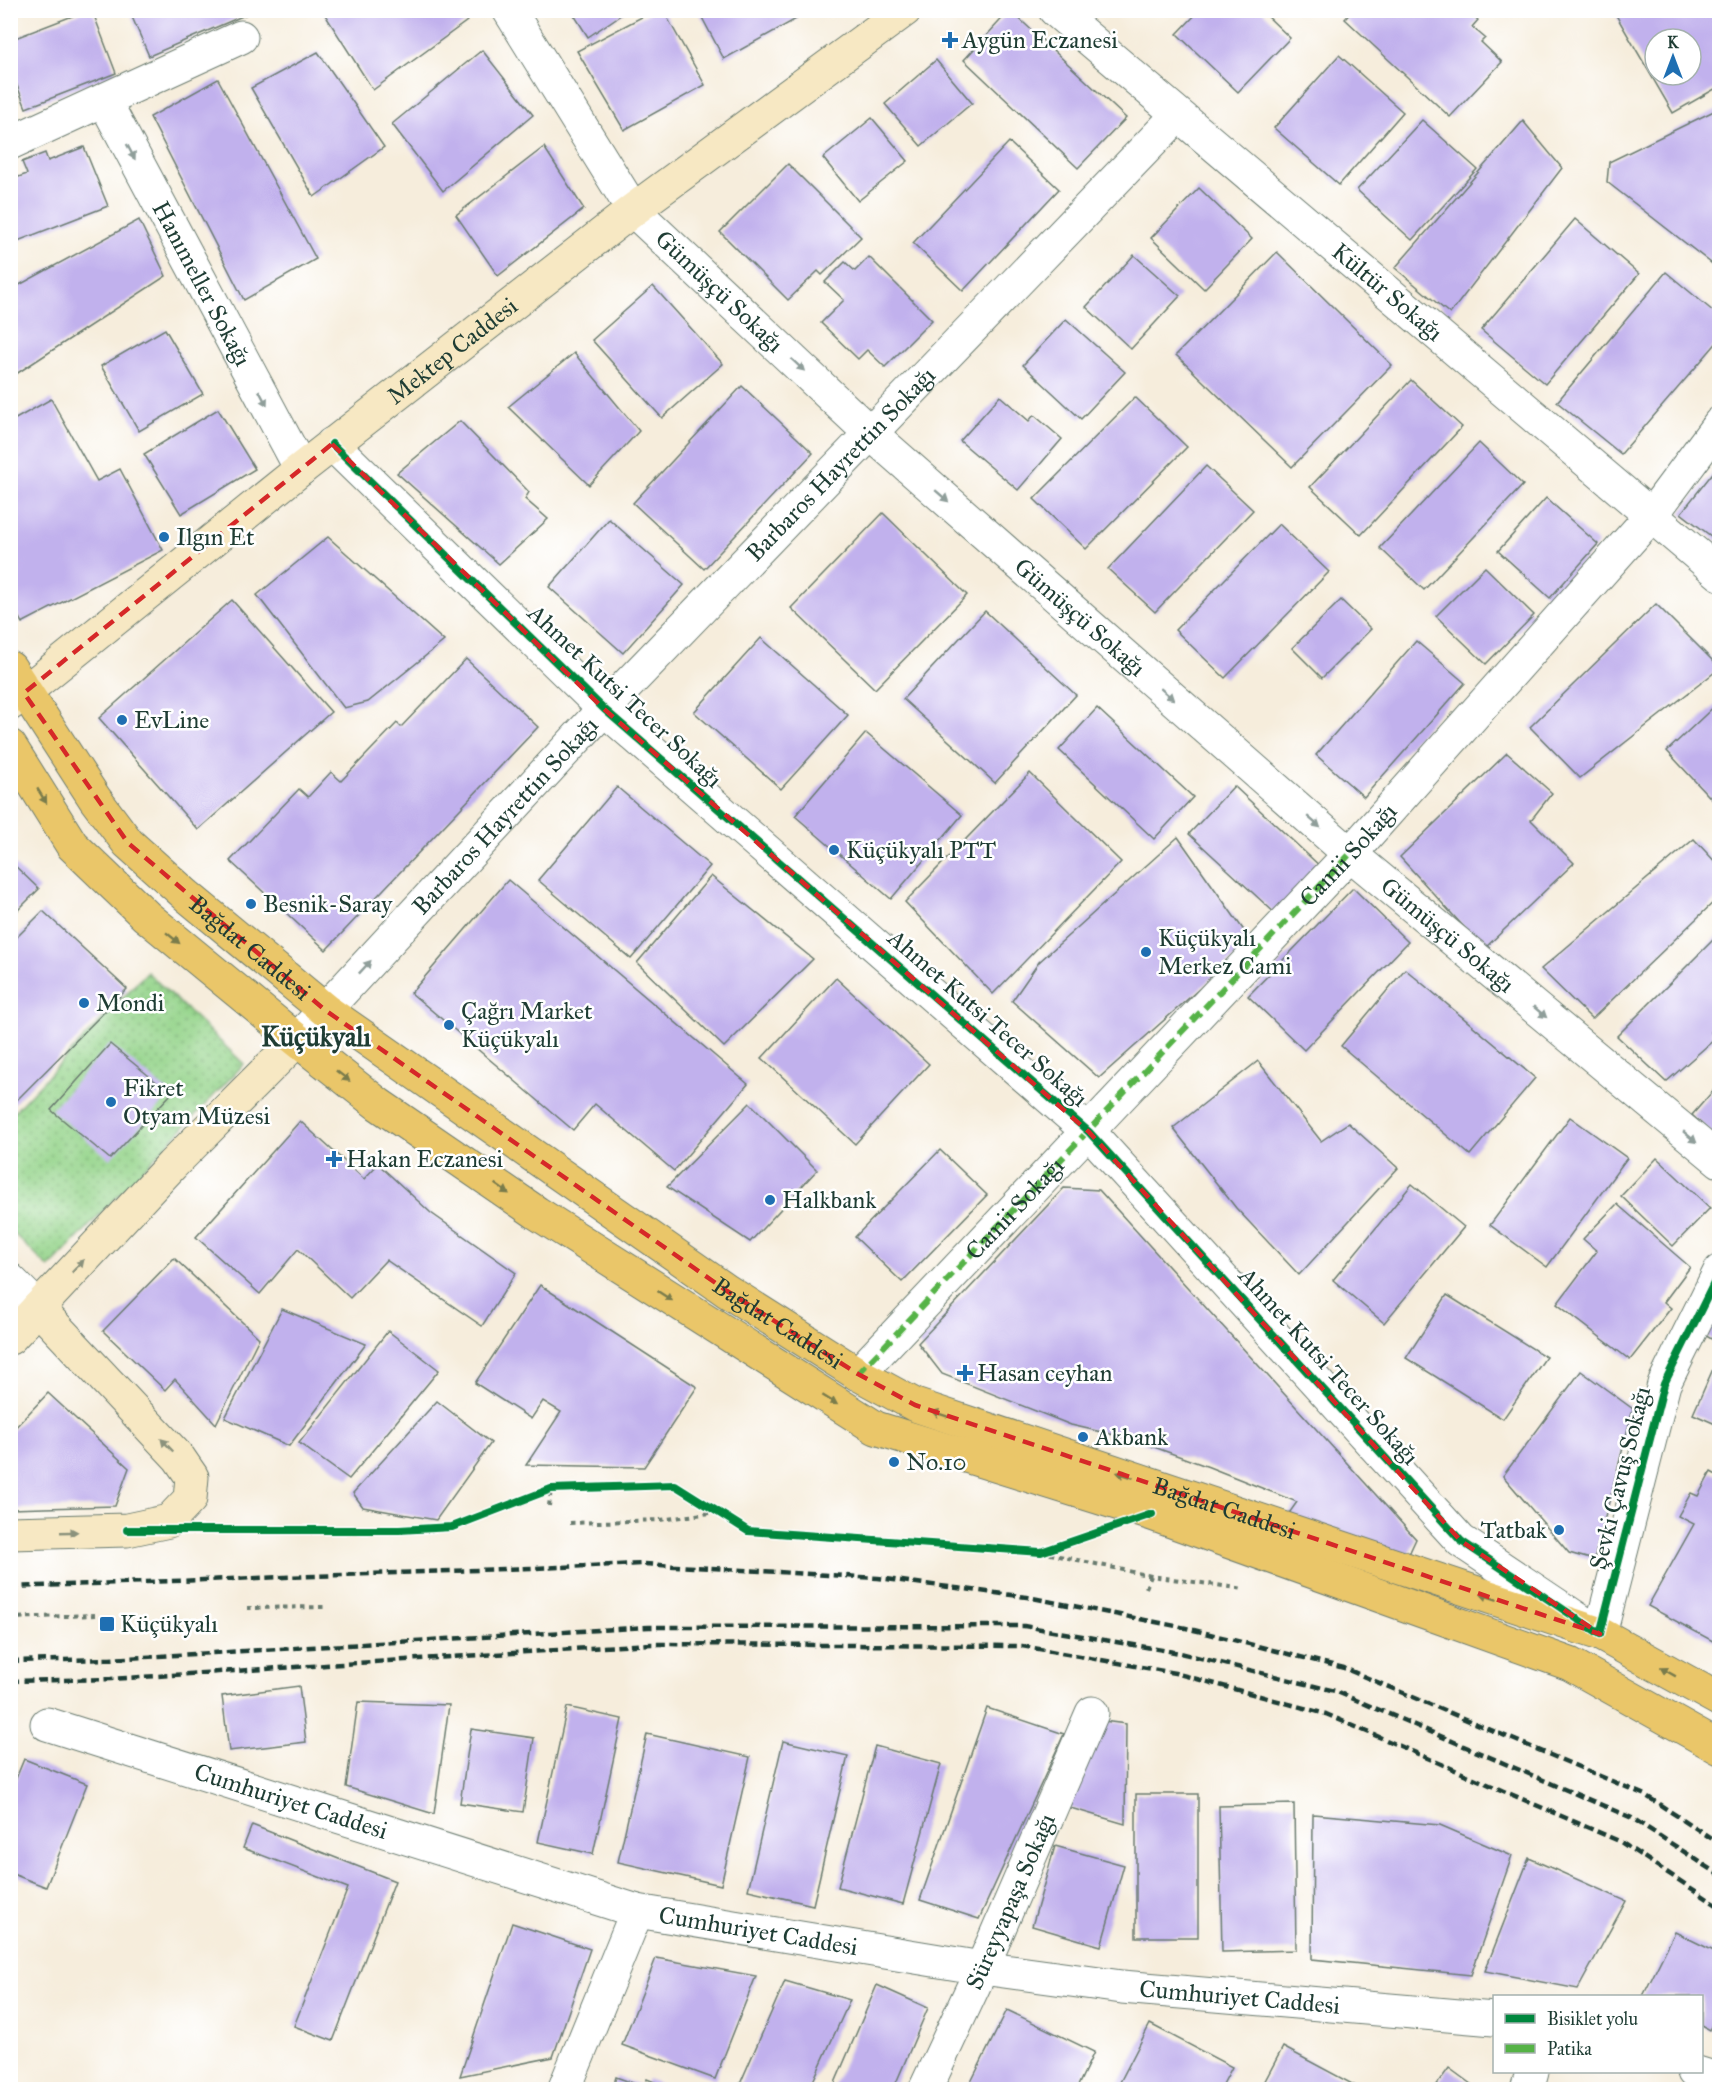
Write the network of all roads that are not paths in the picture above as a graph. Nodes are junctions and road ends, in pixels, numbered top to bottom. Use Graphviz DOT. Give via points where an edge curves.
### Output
graph roads {
  1 [pos="509,10"];
  2 [pos="904,10"];
  3 [pos="1055,10"];
  4 [pos="241,37"];
  5 [pos="104,100"];
  6 [pos="1178,115"];
  7 [pos="10,143"];
  8 [pos="633,210"];
  9 [pos="1719,423"];
  10 [pos="869,432"];
  11 [pos="332,444"];
  12 [pos="300,469"];
  13 [pos="1650,517"];
  14 [pos="1719,574"];
  15 [pos="15,688"];
  16 [pos="604,709"];
  17 [pos="10,746"];
  18 [pos="1350,854"];
  19 [pos="326,1010"];
  20 [pos="297,1040"];
  21 [pos="1089,1132"];
  22 [pos="1719,1161"];
  23 [pos="1719,1271"];
  24 [pos="10,1280"];
  25 [pos="38,1308"];
  26 [pos="10,1338"];
  27 [pos="858,1374"];
  28 [pos="10,1533"];
  29 [pos="1600,1634"];
  30 [pos="1719,1700"];
  31 [pos="1092,1713"];
  32 [pos="47,1724"];
  33 [pos="1719,1748"];
  34 [pos="637,1911"];
  35 [pos="982,1968"];
  36 [pos="1493,2019"];
  37 [pos="1532,2073"];
  38 [pos="1697,2073"];
  39 [pos="1719,2080"];
  40 [pos="564,2090"];
  41 [pos="925,2090"];
  42 [pos="1527,2090"];
  1 -- 8 [label="street, Gümüşçü Sokağı"];
  2 -- 8 [label="street, Mektep Caddesi"];
  3 -- 6 [label="street, Kültür Sokağı"];
  4 -- 5 [label="street"];
  5 -- 7 [label="street"];
  5 -- 12 [label="street, Hanımeller Sokağı, one-way"];
  6 -- 10 [label="street, Barbaros Hayrettin Sokağı"];
  6 -- 13 [label="street, Kültür Sokağı"];
  8 -- 10 [label="street, Gümüşçü Sokağı, one-way"];
  8 -- 11 [label="street, Mektep Caddesi"];
  9 -- 13 [label="street, Camii Sokağı"];
  10 -- 16 [label="street, Barbaros Hayrettin Sokağı"];
  10 -- 18 [label="street, Gümüşçü Sokağı, one-way"];
  11 -- 12 [label="street, Mektep Caddesi"];
  11 -- 16 [label="street, Ahmet Kutsi Tecer Sokağı"];
  12 -- 15 [label="street, Mektep Caddesi"];
  13 -- 14 [label="street, Kültür Sokağı"];
  13 -- 18 [label="street, Camii Sokağı"];
  15 -- 19 [label="main road, Bağdat Caddesi" via="128,843"];
  19 -- 16 [label="street, Barbaros Hayrettin Sokağı, one-way"];
  16 -- 21 [label="street, Ahmet Kutsi Tecer Sokağı"];
  17 -- 20 [label="main road, Bağdat Caddesi, one-way" via="72,845 146,916"];
  18 -- 21 [label="street, Camii Sokağı"];
  18 -- 22 [label="street, Gümüşçü Sokağı, one-way"];
  19 -- 20 [label="street, Barbaros Hayrettin Sokağı"];
  19 -- 27 [label="main road, Bağdat Caddesi" via="727,1291"];
  25 -- 20 [label="street, Barbaros Hayrettin Sokağı, one-way" via="172,1165"];
  20 -- 33 [label="main road, Bağdat Caddesi, one-way" via="378,1104 537,1214 876,1428 1152,1514 1570,1664"];
  21 -- 27 [label="street, Camii Sokağı"];
  21 -- 29 [label="street, Ahmet Kutsi Tecer Sokağı" via="1461,1541"];
  23 -- 29 [label="street, Şevki Çavuş Sokağı" via="1664,1384"];
  24 -- 25 [label="street"];
  25 -- 26 [label="street, Barbaros Hayrettin Sokağı"];
  28 -- 25 [label="street, one-way" via="127,1530 169,1521 190,1499 192,1477 179,1458"];
  29 -- 27 [label="main road, Bağdat Caddesi, one-way" via="915,1405"];
  30 -- 29 [label="main road, Bağdat Caddesi, one-way"];
  31 -- 35 [label="street, Süreyyapaşa Sokağı"];
  32 -- 34 [label="street, Cumhuriyet Caddesi"];
  34 -- 35 [label="street, Cumhuriyet Caddesi"];
  34 -- 40 [label="street"];
  35 -- 36 [label="street, Cumhuriyet Caddesi" via="1122,1987"];
  35 -- 41 [label="street, Süreyyapaşa Sokağı"];
  37 -- 42 [label="street"];
  38 -- 39 [label="street"];
}
